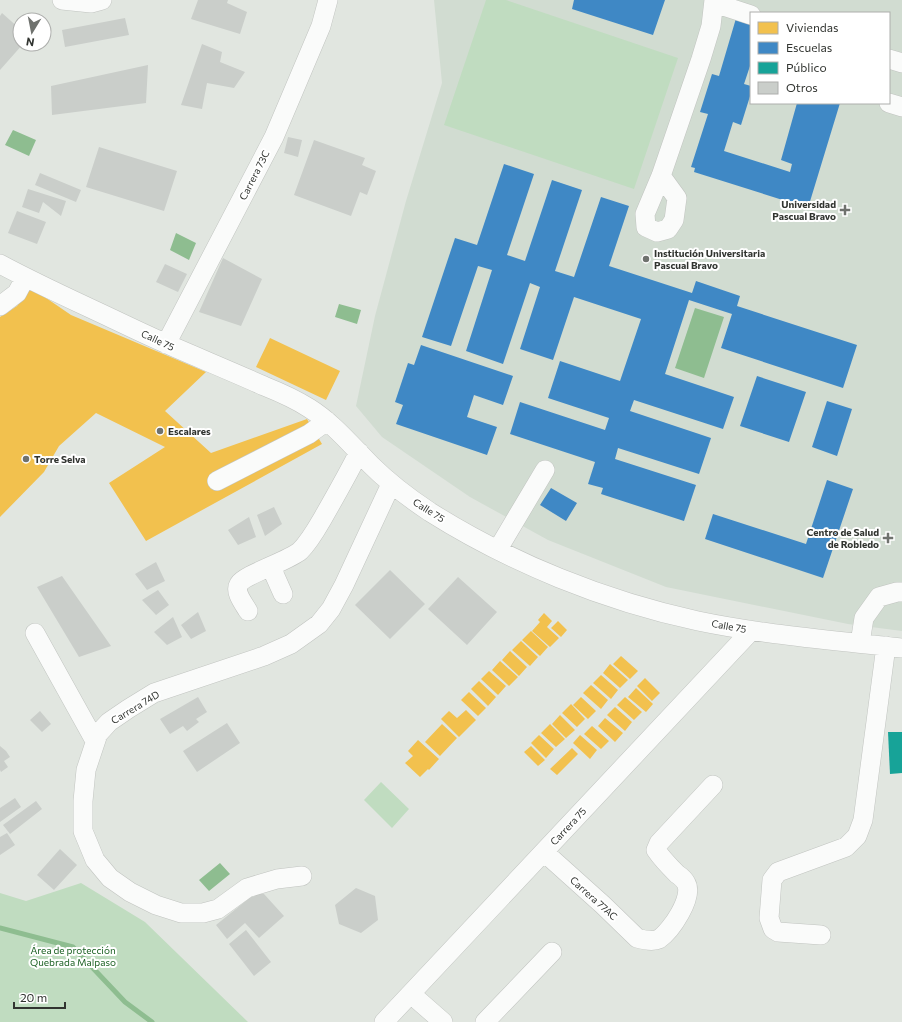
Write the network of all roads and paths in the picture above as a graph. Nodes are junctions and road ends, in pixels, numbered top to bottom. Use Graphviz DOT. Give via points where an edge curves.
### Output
graph roads {
  1 [pos="62,0"];
  2 [pos="102,0"];
  3 [pos="328,0"];
  4 [pos="714,1"];
  5 [pos="750,15"];
  6 [pos="890,59"];
  7 [pos="902,63"];
  8 [pos="890,103"];
  9 [pos="902,107"];
  10 [pos="661,176"];
  11 [pos="0,264"];
  12 [pos="25,278"];
  13 [pos="0,306"];
  14 [pos="166,344"];
  15 [pos="327,422"];
  16 [pos="359,452"];
  17 [pos="545,470"];
  18 [pos="217,481"];
  19 [pos="391,484"];
  20 [pos="498,549"];
  21 [pos="271,567"];
  22 [pos="902,592"];
  23 [pos="284,594"];
  24 [pos="248,611"];
  25 [pos="751,630"];
  26 [pos="35,633"];
  27 [pos="860,644"];
  28 [pos="894,647"];
  29 [pos="95,741"];
  30 [pos="713,785"];
  31 [pos="544,852"];
  32 [pos="302,876"];
  33 [pos="821,935"];
  34 [pos="552,952"];
  35 [pos="411,994"];
  36 [pos="384,1022"];
  37 [pos="443,1022"];
  38 [pos="485,1022"];
  1 -- 2 [label="street" via="91,3"];
  3 -- 14 [label="street, Carrera 73C" via="321,26 274,137"];
  4 -- 5 [label="street"];
  4 -- 10 [label="street" via="711,26"];
  6 -- 7 [label="street"];
  8 -- 9 [label="street"];
  11 -- 12 [label="street, Calle 75"];
  12 -- 13 [label="street" via="17,292"];
  12 -- 14 [label="street, Calle 75"];
  14 -- 15 [label="street, Calle 75" via="290,398"];
  15 -- 16 [label="street, Calle 75"];
  15 -- 18 [label="street" via="309,434"];
  16 -- 19 [label="street, Calle 75"];
  16 -- 21 [label="street" via="309,542 299,552"];
  17 -- 20 [label="street"];
  19 -- 20 [label="street, Calle 75" via="432,513"];
  19 -- 29 [label="street, Carrera 74D" via="344,585 331,609 319,624 291,644 264,656 154,693 109,722"];
  20 -- 25 [label="street, Calle 75" via="562,579 631,603 665,613"];
  21 -- 23 [label="street"];
  21 -- 24 [label="street" via="243,579 238,584 237,591"];
  22 -- 27 [label="street" via="878,597 864,618"];
  25 -- 27 [label="street, Calle 75"];
  25 -- 31 [label="street, Carrera 75"];
  26 -- 29 [label="street"];
  27 -- 28 [label="street, Calle 75"];
  28 -- 33 [label="street" via="863,820 857,836 846,847 778,872 772,880 768,918 773,929 778,932"];
  29 -- 32 [label="street, Carrera 74D" via="86,770 83,831 95,860 110,878 130,892 156,905 181,913 203,912 218,909 247,888 277,879"];
  30 -- 31 [label="street, Carrera 77AC" via="659,843 656,850 686,883 688,892 672,927 658,939 645,941 637,938"];
  31 -- 35 [label="street, Carrera 75"];
  34 -- 38 [label="street"];
  35 -- 36 [label="street, Carrera 75"];
  35 -- 37 [label="street"];
}
